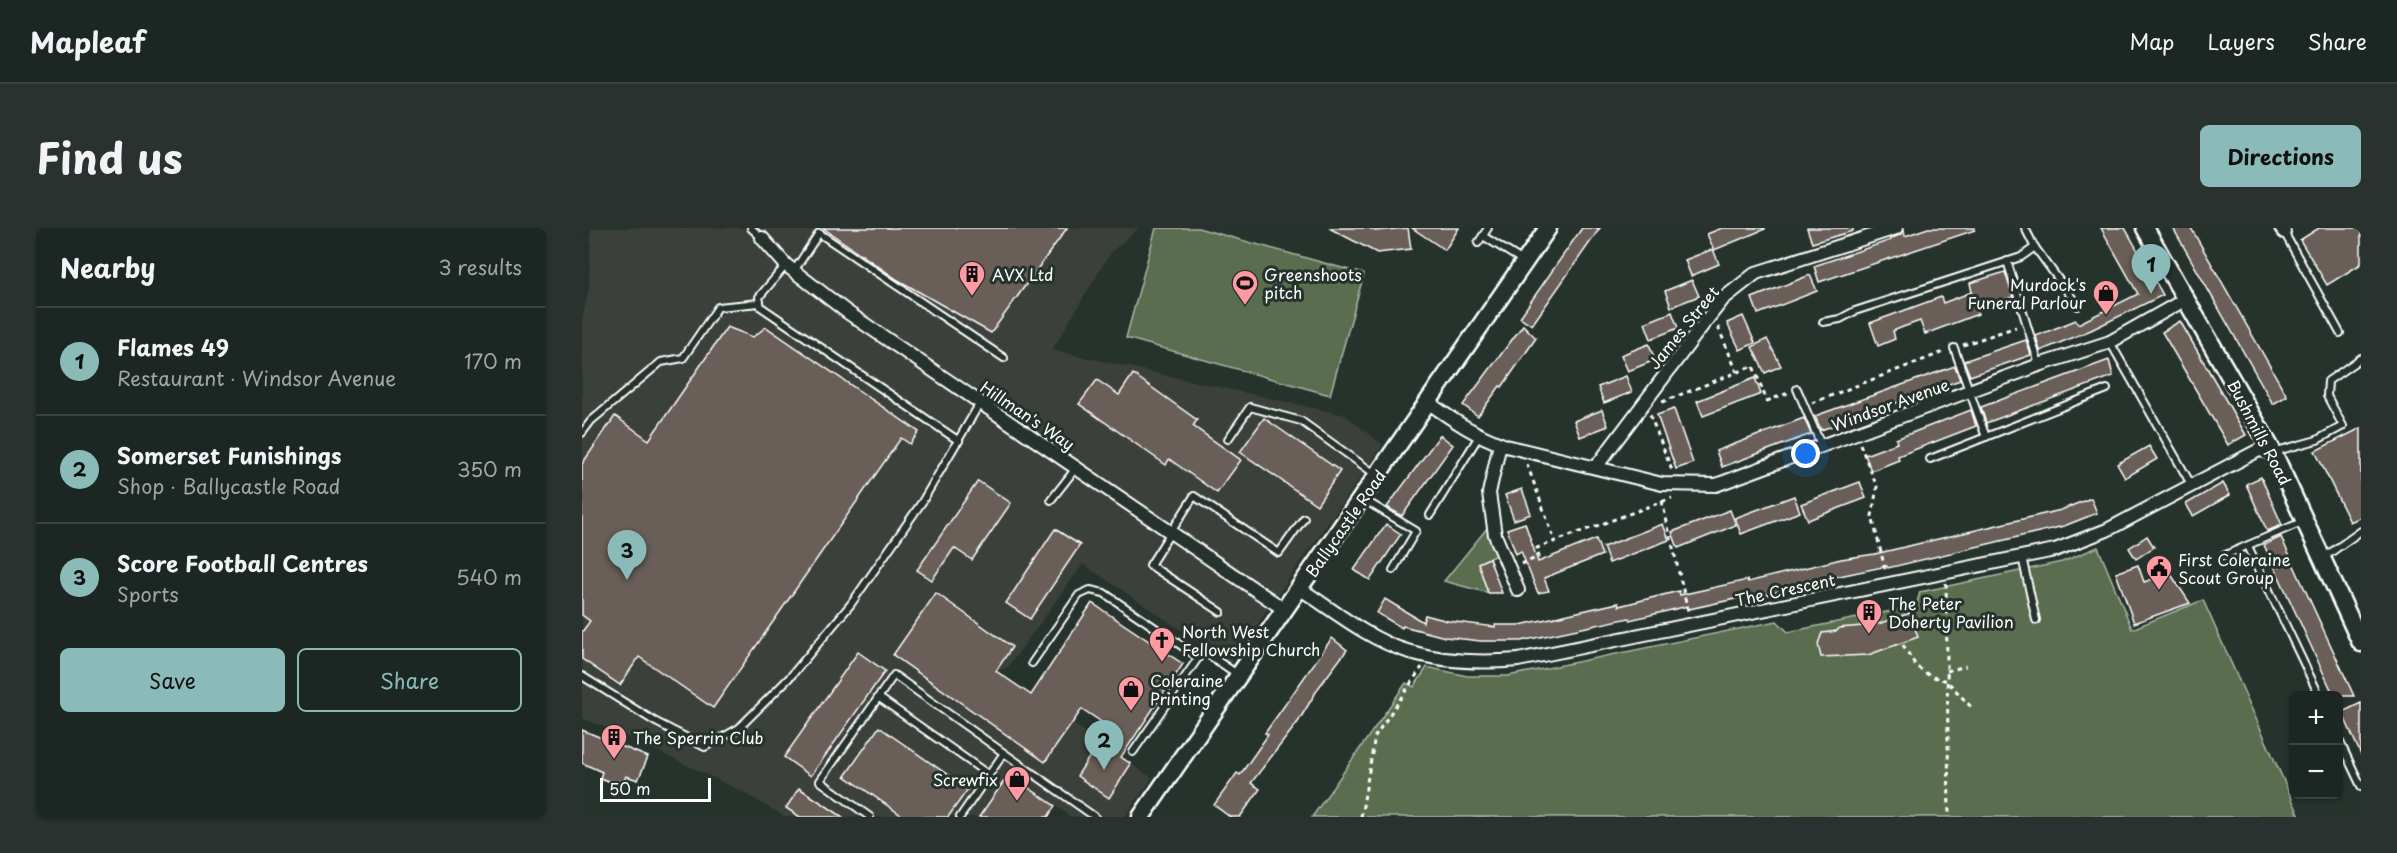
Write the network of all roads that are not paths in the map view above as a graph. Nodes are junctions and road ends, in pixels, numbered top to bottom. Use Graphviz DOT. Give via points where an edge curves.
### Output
graph roads {
  1 [pos="751,228"];
  2 [pos="1488,228"];
  3 [pos="1548,228"];
  4 [pos="1896,228"];
  5 [pos="2025,228"];
  6 [pos="2145,228"];
  7 [pos="2282,230"];
  8 [pos="1483,236"];
  9 [pos="762,238"];
  10 [pos="1478,243"];
  11 [pos="2035,247"];
  12 [pos="1524,261"];
  13 [pos="2007,261"];
  14 [pos="790,268"];
  15 [pos="2187,299"];
  16 [pos="759,303"];
  17 [pos="2078,306"];
  18 [pos="1823,322"];
  19 [pos="2340,333"];
  20 [pos="2110,342"];
  21 [pos="1954,348"];
  22 [pos="1005,358"];
  23 [pos="2360,361"];
  24 [pos="2039,365"];
  25 [pos="1797,389"];
  26 [pos="2107,389"];
  27 [pos="1970,392"];
  28 [pos="981,402"];
  29 [pos="1429,403"];
  30 [pos="582,433"];
  31 [pos="1479,436"];
  32 [pos="1986,437"];
  33 [pos="1228,439"];
  34 [pos="959,441"];
  35 [pos="1500,444"];
  36 [pos="1822,447"];
  37 [pos="2273,452"];
  38 [pos="1930,459"];
  39 [pos="1077,467"];
  40 [pos="1596,467"];
  41 [pos="1378,476"];
  42 [pos="2192,486"];
  43 [pos="1362,498"];
  44 [pos="1051,500"];
  45 [pos="1430,515"];
  46 [pos="1304,518"];
  47 [pos="2305,521"];
  48 [pos="1170,531"];
  49 [pos="2361,531"];
  50 [pos="2248,546"];
  51 [pos="2223,556"];
  52 [pos="2022,557"];
  53 [pos="2323,558"];
  54 [pos="1394,570"];
  55 [pos="1299,588"];
  56 [pos="1518,590"];
  57 [pos="1285,609"];
  58 [pos="1221,612"];
  59 [pos="2036,620"];
  60 [pos="2361,643"];
  61 [pos="1198,657"];
  62 [pos="1032,663"];
  63 [pos="582,676"];
  64 [pos="1240,676"];
  65 [pos="2317,691"];
  66 [pos="878,697"];
  67 [pos="2341,745"];
  68 [pos="1133,752"];
  69 [pos="1004,753"];
  70 [pos="989,775"];
  71 [pos="2361,786"];
  72 [pos="870,817"];
  73 [pos="960,817"];
  74 [pos="1095,817"];
  75 [pos="1141,817"];
  1 -- 9 [label="lane"];
  2 -- 8 [label="lane"];
  3 -- 12 [label="main road, Ballycastle Road"];
  4 -- 40 [label="street, James Street" via="1756,273 1723,299"];
  5 -- 11 [label="lane"];
  6 -- 15 [label="main road, Bushmills Road"];
  7 -- 19 [label="lane"];
  8 -- 10 [label="lane"];
  8 -- 12 [label="lane"];
  9 -- 14 [label="street, Hillman's Way"];
  11 -- 13 [label="lane"];
  11 -- 17 [label="lane"];
  12 -- 29 [label="main road, Ballycastle Road"];
  13 -- 18 [label="lane" via="1840,320"];
  13 -- 24 [label="lane"];
  14 -- 16 [label="lane" via="762,291"];
  14 -- 22 [label="lane" via="819,233"];
  14 -- 28 [label="street, Hillman's Way" via="847,312"];
  15 -- 20 [label="street, Windsor Avenue"];
  15 -- 37 [label="main road, Bushmills Road"];
  16 -- 30 [label="lane" via="718,307 682,358 661,362"];
  16 -- 34 [label="lane" via="766,313"];
  20 -- 24 [label="street, Windsor Avenue"];
  20 -- 42 [label="lane"];
  21 -- 27 [label="lane"];
  23 -- 37 [label="lane" via="2328,381 2327,396 2343,426 2317,440"];
  24 -- 27 [label="street, Windsor Avenue"];
  25 -- 36 [label="lane"];
  26 -- 32 [label="lane"];
  27 -- 32 [label="lane"];
  27 -- 36 [label="street, Windsor Avenue"];
  28 -- 34 [label="lane"];
  28 -- 39 [label="street, Hillman's Way"];
  29 -- 31 [label="street, Windsor Avenue"];
  29 -- 41 [label="main road, Ballycastle Road"];
  31 -- 35 [label="street, Windsor Avenue"];
  31 -- 45 [label="lane"];
  32 -- 38 [label="lane"];
  33 -- 41 [label="lane" via="1250,407 1301,421"];
  34 -- 63 [label="lane" via="895,544 850,604 791,676 739,728 705,747"];
  35 -- 40 [label="street, Windsor Avenue"];
  35 -- 56 [label="street" via="1489,493 1496,535"];
  36 -- 40 [label="street, Windsor Avenue" via="1716,485 1655,483"];
  37 -- 42 [label="street, The Crescent" via="2259,450"];
  37 -- 47 [label="main road, Bushmills Road"];
  39 -- 44 [label="lane"];
  39 -- 48 [label="street, Hillman's Way"];
  41 -- 43 [label="main road, Ballycastle Road"];
  42 -- 52 [label="street, The Crescent" via="2078,543"];
  43 -- 54 [label="lane" via="1416,531"];
  43 -- 55 [label="main road, Ballycastle Road"];
  46 -- 48 [label="lane" via="1279,553 1194,496"];
  47 -- 50 [label="lane"];
  47 -- 53 [label="main road, Bushmills Road"];
  48 -- 57 [label="street, Hillman's Way"];
  48 -- 58 [label="lane" via="1150,565"];
  49 -- 53 [label="lane"];
  50 -- 51 [label="lane"];
  50 -- 65 [label="lane"];
  52 -- 55 [label="street, The Crescent" via="1691,626 1490,662 1407,651 1384,642"];
  52 -- 59 [label="lane"];
  53 -- 60 [label="main road, Bushmills Road"];
  55 -- 57 [label="main road, Ballycastle Road"];
  57 -- 64 [label="main road, Ballycastle Road"];
  61 -- 62 [label="lane" via="1104,593 1090,590 1079,596"];
  61 -- 64 [label="lane" via="1203,651"];
  61 -- 68 [label="lane"];
  64 -- 75 [label="main road, Ballycastle Road"];
  66 -- 69 [label="lane" via="894,675"];
  66 -- 70 [label="lane"];
  66 -- 72 [label="lane" via="820,781"];
  67 -- 71 [label="lane"];
  69 -- 70 [label="lane"];
  69 -- 74 [label="lane"];
  70 -- 73 [label="lane"];
}
